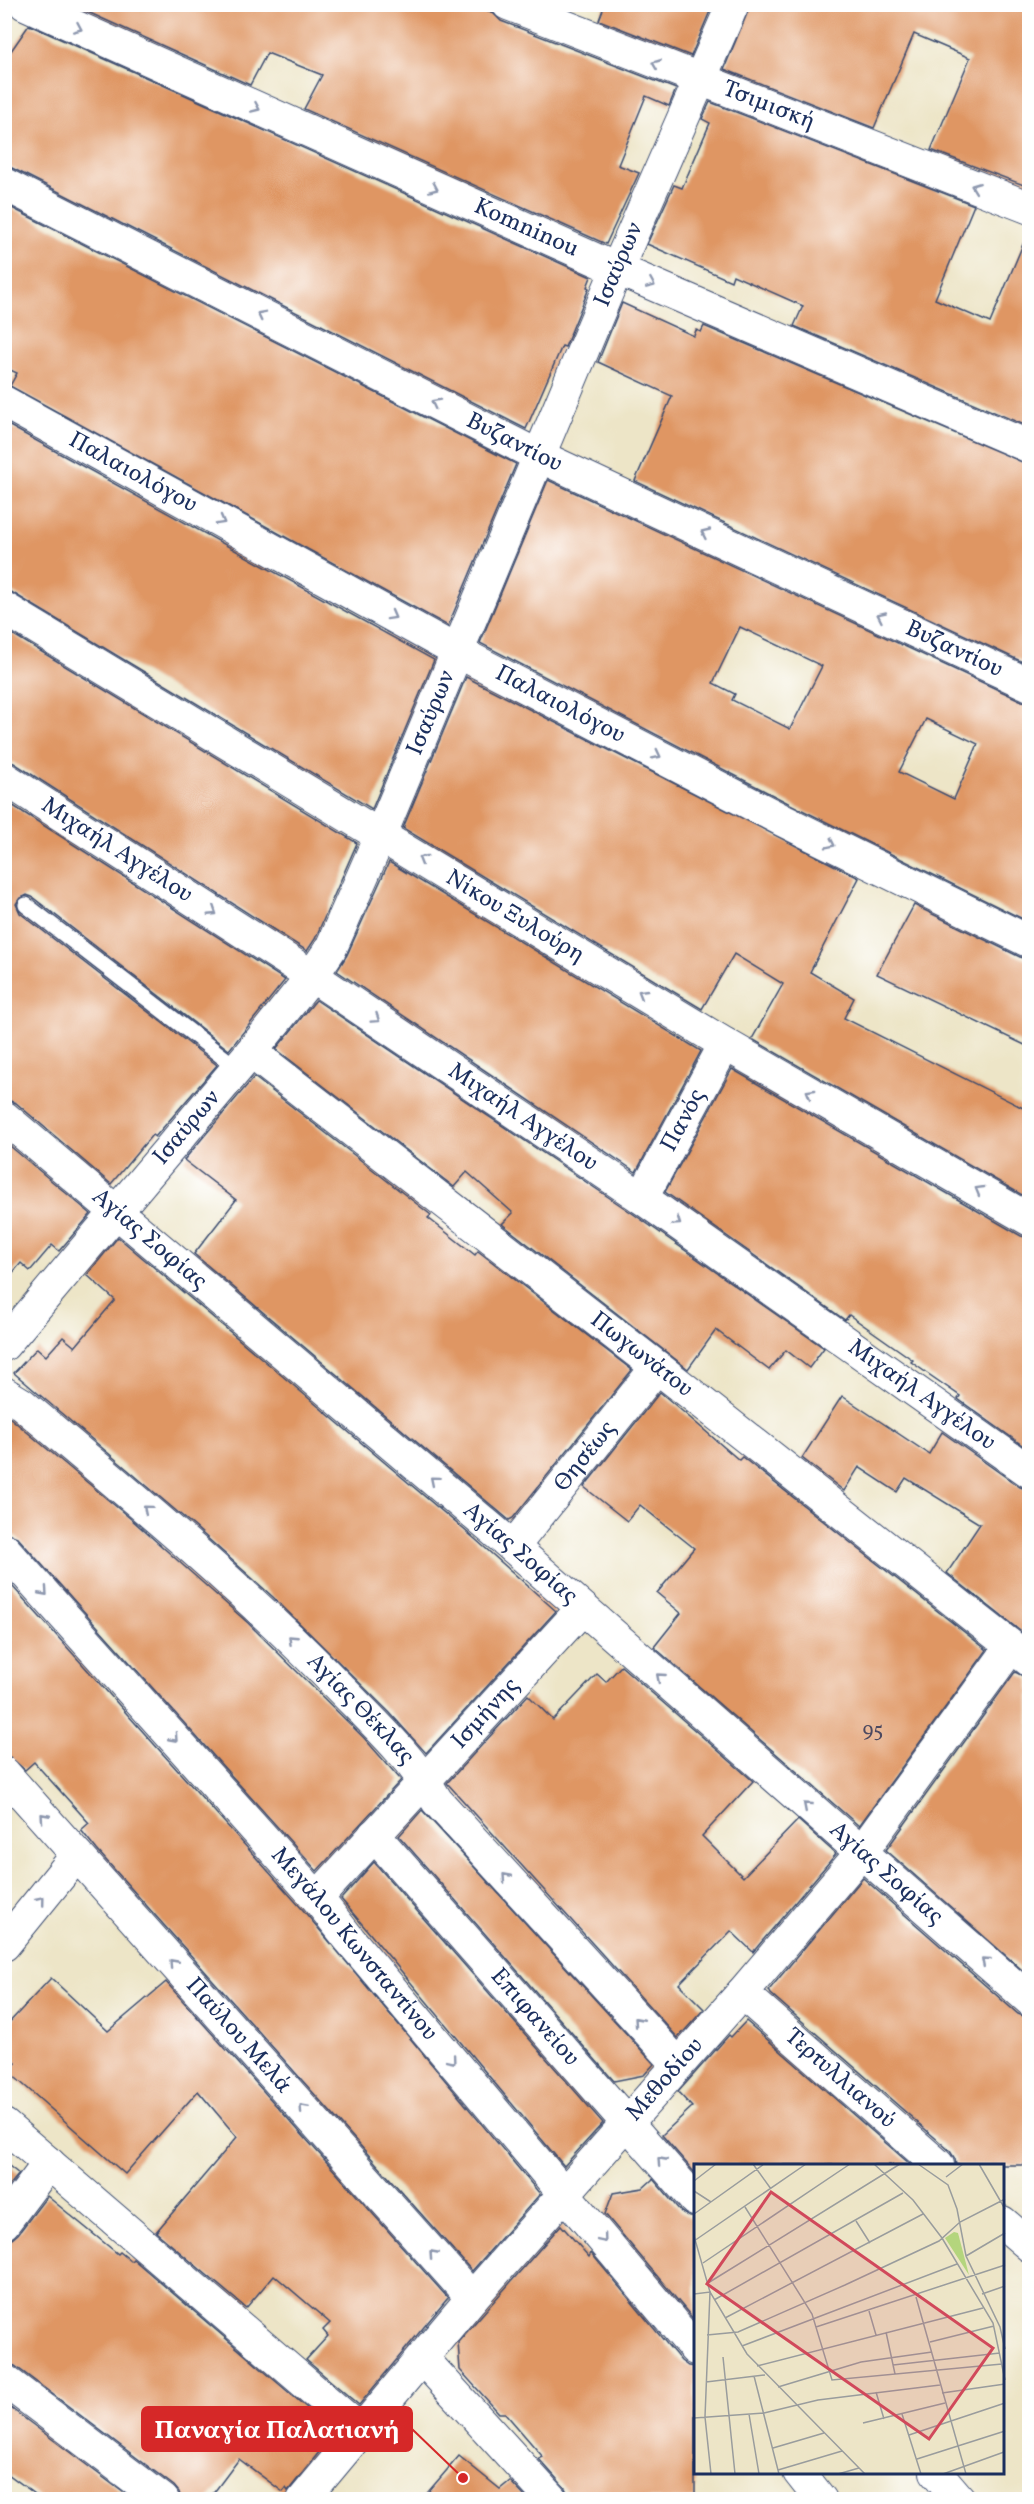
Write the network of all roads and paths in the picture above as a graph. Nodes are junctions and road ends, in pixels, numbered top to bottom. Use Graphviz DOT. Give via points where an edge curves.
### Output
graph roads {
  1 [pos="14,4"];
  2 [pos="25,4"];
  3 [pos="508,4"];
  4 [pos="733,4"];
  5 [pos="4,14"];
  6 [pos="700,81"];
  7 [pos="4,184"];
  8 [pos="1029,208"];
  9 [pos="617,269"];
  10 [pos="4,402"];
  11 [pos="1029,447"];
  12 [pos="539,456"];
  13 [pos="4,608"];
  14 [pos="458,652"];
  15 [pos="1029,685"];
  16 [pos="4,778"];
  17 [pos="381,834"];
  18 [pos="26,905"];
  19 [pos="1029,942"];
  20 [pos="312,976"];
  21 [pos="725,1044"];
  22 [pos="244,1060"];
  23 [pos="4,1117"];
  24 [pos="642,1198"];
  25 [pos="117,1212"];
  26 [pos="1029,1220"];
  27 [pos="4,1346"];
  28 [pos="657,1367"];
  29 [pos="4,1393"];
  30 [pos="1029,1472"];
  31 [pos="513,1546"];
  32 [pos="4,1549"];
  33 [pos="582,1609"];
  34 [pos="1020,1654"];
  35 [pos="4,1773"];
  36 [pos="425,1780"];
  37 [pos="374,1835"];
  38 [pos="861,1853"];
  39 [pos="77,1855"];
  40 [pos="317,1898"];
  41 [pos="4,1945"];
  42 [pos="742,1993"];
  43 [pos="1029,2000"];
  44 [pos="678,2064"];
  45 [pos="626,2123"];
  46 [pos="4,2125"];
  47 [pos="49,2163"];
  48 [pos="937,2164"];
  49 [pos="566,2195"];
  50 [pos="694,2199"];
  51 [pos="4,2223"];
  52 [pos="1004,2224"];
  53 [pos="1029,2246"];
  54 [pos="472,2298"];
  55 [pos="694,2348"];
  56 [pos="423,2359"];
  57 [pos="4,2380"];
  58 [pos="360,2430"];
  59 [pos="801,2474"];
  60 [pos="938,2474"];
  61 [pos="163,2499"];
  62 [pos="303,2499"];
  63 [pos="552,2499"];
  64 [pos="822,2499"];
  65 [pos="960,2499"];
  1 -- 5 [label="street"];
  2 -- 9 [label="street, Komninou, one-way"];
  6 -- 3 [label="street, Τσιμισκή, one-way"];
  4 -- 6 [label="street, Ισαύρων"];
  8 -- 6 [label="street, Τσιμισκή, one-way"];
  6 -- 9 [label="street, Ισαύρων"];
  12 -- 7 [label="street, Βυζαντίου, one-way"];
  9 -- 11 [label="street, Komninou, one-way"];
  9 -- 12 [label="street, Ισαύρων"];
  10 -- 14 [label="street, Παλαιολόγου, one-way"];
  12 -- 14 [label="street, Ισαύρων"];
  15 -- 12 [label="street, Βυζαντίου, one-way"];
  13 -- 17 [label="street, Νίκου Ξυλούρη"];
  14 -- 17 [label="street, Ισαύρων"];
  14 -- 19 [label="street, Παλαιολόγου, one-way" via="784,821"];
  16 -- 20 [label="street, Μιχαήλ Αγγέλου, one-way"];
  17 -- 20 [label="street, Ισαύρων" via="331,948"];
  21 -- 17 [label="street, Νίκου Ξυλούρη, one-way"];
  18 -- 22 [label="lane"];
  20 -- 22 [label="street, Ισαύρων"];
  20 -- 24 [label="street, Μιχαήλ Αγγέλου, one-way"];
  21 -- 24 [label="street, Πανός"];
  26 -- 21 [label="street, Νίκου Ξυλούρη, one-way"];
  22 -- 25 [label="street, Ισαύρων"];
  22 -- 28 [label="street, Πωγωνάτου"];
  23 -- 25 [label="street, Αγίας Σοφίας"];
  24 -- 30 [label="street, Μιχαήλ Αγγέλου, one-way"];
  25 -- 27 [label="street, Ισαύρων"];
  31 -- 25 [label="street, Αγίας Σοφίας, one-way"];
  28 -- 31 [label="street, Θησέως"];
  28 -- 34 [label="street, Πωγωνάτου"];
  36 -- 29 [label="street, Αγίας Θέκλας, one-way" via="307,1654 228,1580 32,1411"];
  31 -- 33 [label="street, Αγίας Σοφίας"];
  32 -- 40 [label="street, Μεγάλου Κωνσταντίνου, one-way"];
  33 -- 36 [label="street, Ισμήνης"];
  38 -- 33 [label="street, Αγίας Σοφίας, one-way"];
  34 -- 38 [label="street, Μεθοδίου"];
  39 -- 35 [label="street, Παύλου Μελά, one-way"];
  36 -- 37 [label="street, Ισμήνης"];
  44 -- 36 [label="street, Αγίας Θέκλας, one-way" via="437,1801"];
  37 -- 40 [label="street, Ισμήνης"];
  37 -- 45 [label="street, Επιφανείου"];
  38 -- 42 [label="street, Μεθοδίου"];
  43 -- 38 [label="street, Αγίας Σοφίας, one-way"];
  41 -- 39 [label="street, one-way"];
  54 -- 39 [label="street, Παύλου Μελά, one-way"];
  40 -- 49 [label="street, Μεγάλου Κωνσταντίνου, one-way"];
  42 -- 44 [label="street, Μεθοδίου"];
  42 -- 48 [label="street, Τερτυλλιανού"];
  44 -- 45 [label="street, Μεθοδίου"];
  45 -- 49 [label="street, Μεθοδίου"];
  50 -- 45 [label="street, Επιφανείου, one-way"];
  46 -- 47 [label="street"];
  47 -- 51 [label="street"];
  47 -- 58 [label="street"];
  49 -- 54 [label="street, Μεθοδίου"];
  49 -- 55 [label="street, Μεγάλου Κωνσταντίνου, one-way"];
  52 -- 53 [label="street"];
  54 -- 56 [label="street, Μεθοδίου"];
  56 -- 58 [label="street, Μεθοδίου"];
  56 -- 63 [label="street"];
  57 -- 61 [label="street"];
  58 -- 62 [label="street, Μεθοδίου"];
  59 -- 64 [label="street"];
  60 -- 65 [label="street"];
}
